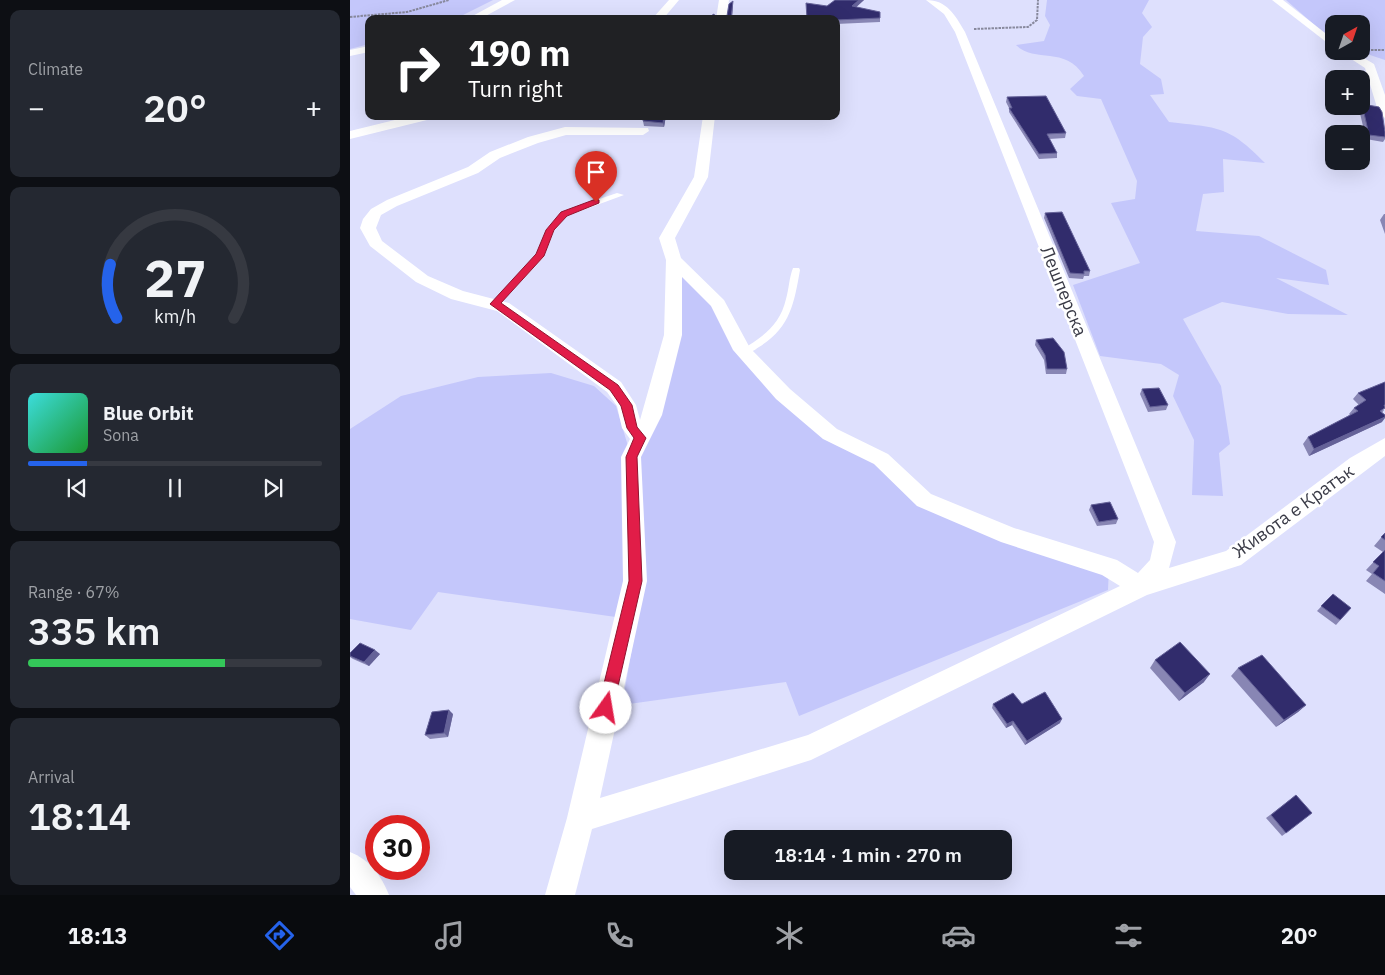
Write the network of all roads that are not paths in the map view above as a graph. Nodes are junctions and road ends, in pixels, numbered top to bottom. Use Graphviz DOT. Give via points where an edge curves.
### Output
graph roads {
  1 [pos="510,0"];
  2 [pos="674,0"];
  3 [pos="724,0"];
  4 [pos="931,0"];
  5 [pos="1277,0"];
  6 [pos="480,15"];
  7 [pos="660,15"];
  8 [pos="722,15"];
  9 [pos="1325,38"];
  10 [pos="365,50"];
  11 [pos="350,53"];
  12 [pos="1360,60"];
  13 [pos="1385,114"];
  14 [pos="411,120"];
  15 [pos="708,120"];
  16 [pos="643,131"];
  17 [pos="350,135"];
  18 [pos="620,195"];
  19 [pos="674,260"];
  20 [pos="796,270"];
  21 [pos="495,304"];
  22 [pos="744,352"];
  23 [pos="640,438"];
  24 [pos="1385,446"];
  25 [pos="1141,587"];
  26 [pos="581,818"];
  27 [pos="350,867"];
  28 [pos="374,895"];
  29 [pos="560,895"];
  1 -- 6 [label="street"];
  2 -- 7 [label="street"];
  3 -- 8 [label="street"];
  4 -- 25 [label="street, Лешперска" via="948,12 958,30 1165,542 1160,564"];
  5 -- 9 [label="street"];
  10 -- 11 [label="street"];
  12 -- 13 [label="street" via="1370,66"];
  14 -- 17 [label="street"];
  15 -- 19 [label="street" via="701,177 667,238"];
  16 -- 21 [label="street" via="553,133 495,155 473,170 392,203 370,219 368,228 374,243 422,279 457,295"];
  18 -- 21 [label="lane" via="564,214 550,230 540,254"];
  19 -- 22 [label="street" via="718,304"];
  19 -- 23 [label="street" via="673,335 652,415"];
  20 -- 22 [label="lane" via="783,323 767,339"];
  21 -- 23 [label="street" via="614,388 626,405 632,428"];
  22 -- 25 [label="street" via="784,394 830,434 881,459 924,500 1009,536 1109,567"];
  23 -- 26 [label="street" via="631,457 635,581"];
  24 -- 25 [label="street, Живота е Кратък" via="1233,558"];
  25 -- 26 [label="street, Живота е Кратък" via="812,747"];
  26 -- 29 [label="street"];
  27 -- 28 [label="street"];
}
